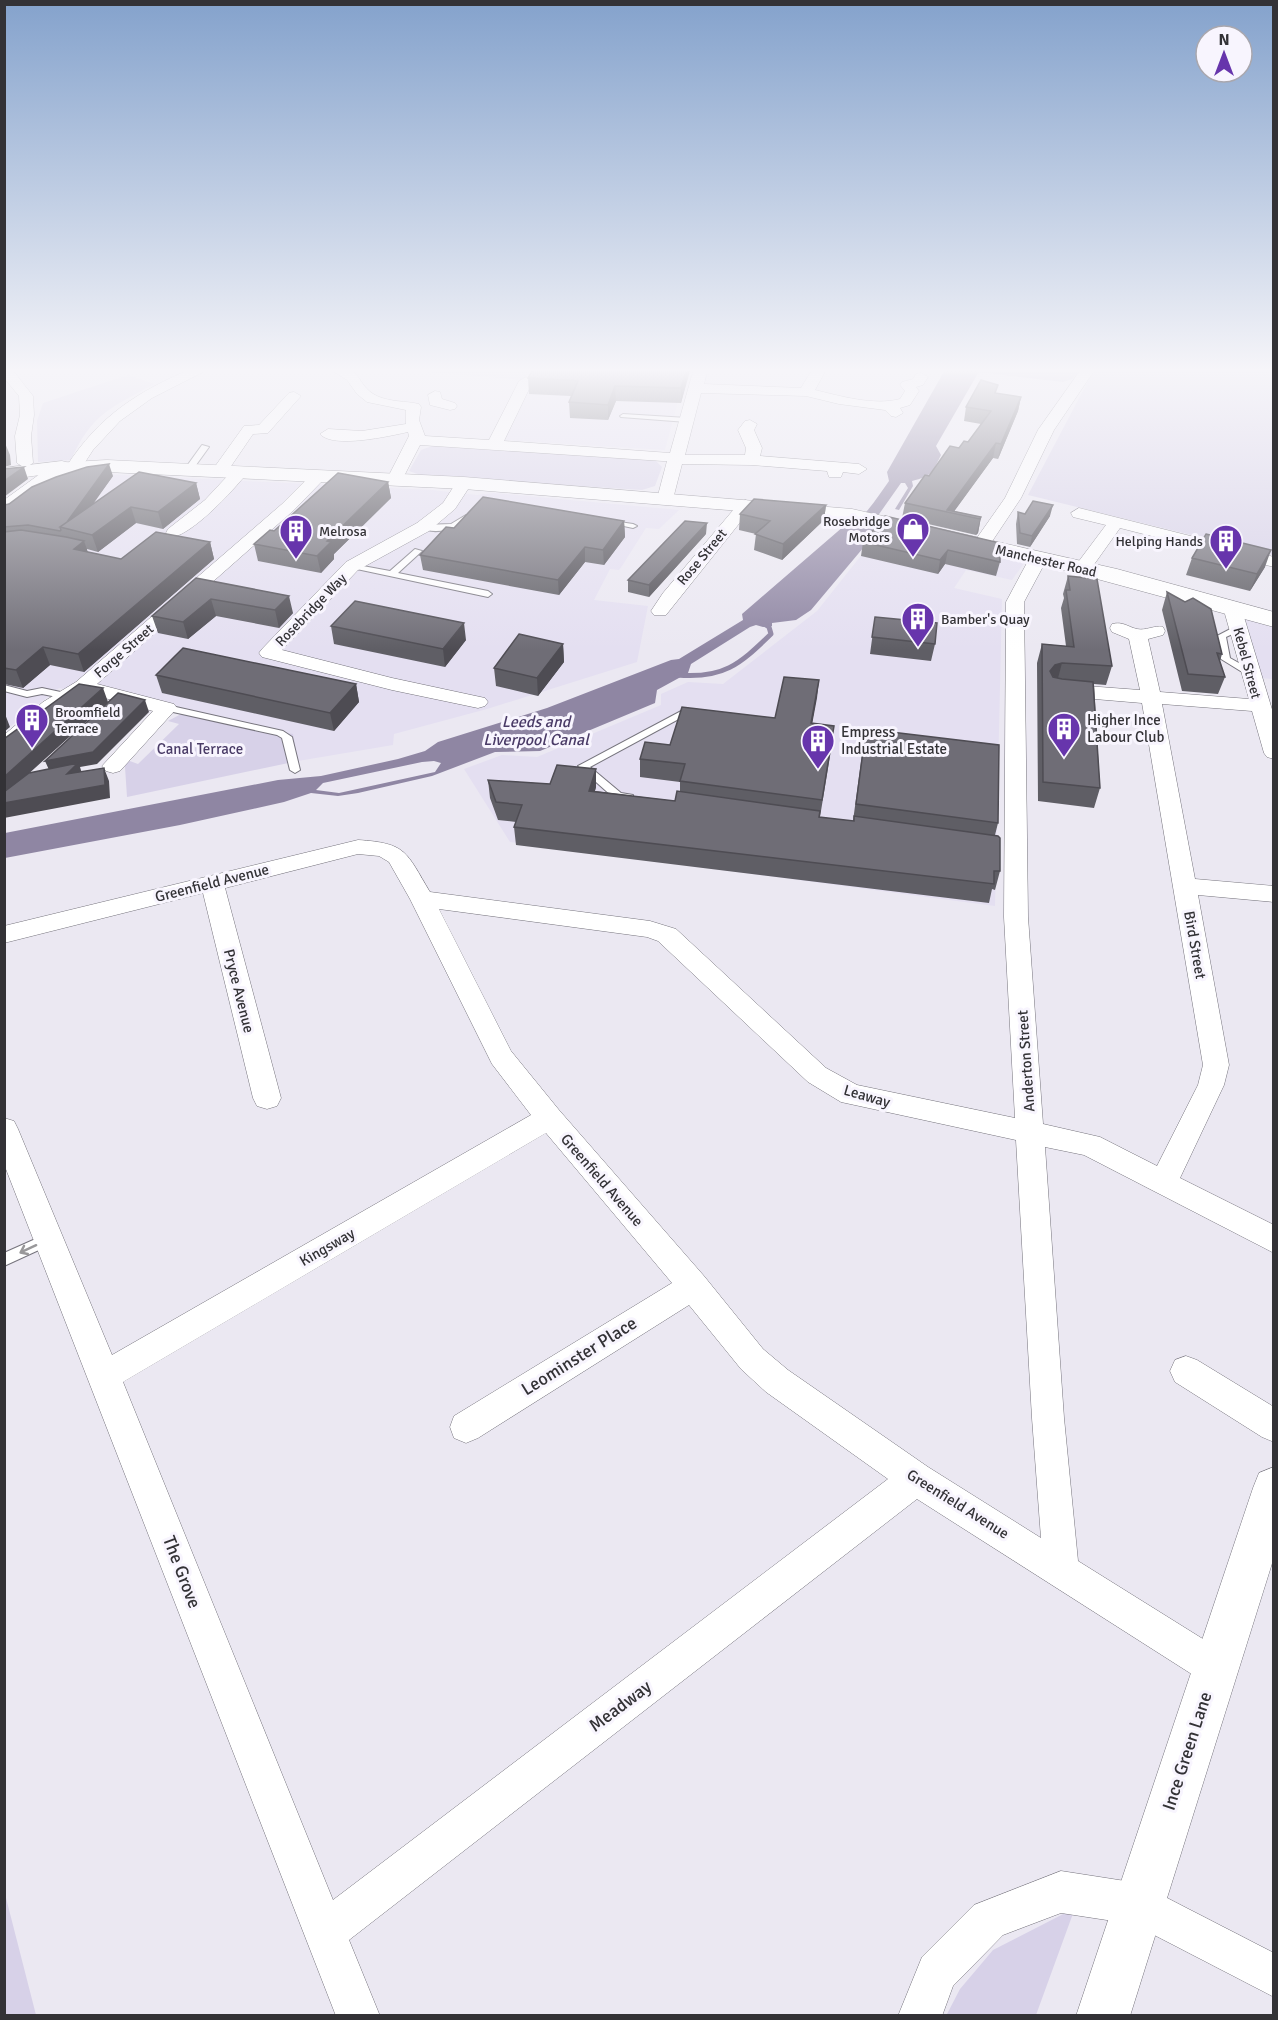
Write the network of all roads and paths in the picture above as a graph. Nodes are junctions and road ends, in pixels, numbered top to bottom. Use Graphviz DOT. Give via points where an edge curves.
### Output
graph roads {
  1 [pos="72,462"];
  2 [pos="194,462"];
  3 [pos="234,462"];
  4 [pos="402,462"];
  5 [pos="675,462"];
  6 [pos="771,462"];
  7 [pos="1030,462"];
  8 [pos="68,467"];
  9 [pos="143,467"];
  10 [pos="859,469"];
  11 [pos="188,470"];
  12 [pos="229,472"];
  13 [pos="4,474"];
  14 [pos="319,476"];
  15 [pos="395,479"];
  16 [pos="464,483"];
  17 [pos="23,496"];
  18 [pos="665,499"];
  19 [pos="746,505"];
  20 [pos="4,510"];
  21 [pos="473,513"];
  22 [pos="1079,513"];
  23 [pos="597,520"];
  24 [pos="1116,522"];
  25 [pos="633,525"];
  26 [pos="423,527"];
  27 [pos="170,535"];
  28 [pos="981,545"];
  29 [pos="418,550"];
  30 [pos="1038,559"];
  31 [pos="1274,562"];
  32 [pos="352,566"];
  33 [pos="1082,569"];
  34 [pos="392,574"];
  35 [pos="488,594"];
  36 [pos="660,611"];
  37 [pos="1235,618"];
  38 [pos="1274,620"];
  39 [pos="1119,628"];
  40 [pos="4,688"];
  41 [pos="1057,690"];
  42 [pos="75,691"];
  43 [pos="1151,698"];
  44 [pos="478,702"];
  45 [pos="1259,706"];
  46 [pos="167,708"];
  47 [pos="685,712"];
  48 [pos="4,746"];
  49 [pos="1274,753"];
  50 [pos="107,767"];
  51 [pos="295,770"];
  52 [pos="641,799"];
  53 [pos="212,883"];
  54 [pos="1185,886"];
  55 [pos="1274,894"];
  56 [pos="422,898"];
  57 [pos="4,935"];
  58 [pos="267,1098"];
  59 [pos="549,1118"];
  60 [pos="4,1130"];
  61 [pos="1030,1132"];
  62 [pos="1163,1183"];
  63 [pos="51,1238"];
  64 [pos="1274,1240"];
  65 [pos="4,1260"];
  66 [pos="693,1286"];
  67 [pos="1186,1371"];
  68 [pos="105,1376"];
  69 [pos="1274,1426"];
  70 [pos="466,1427"];
  71 [pos="916,1479"];
  72 [pos="1274,1488"];
  73 [pos="1060,1568"];
  74 [pos="1214,1667"];
  75 [pos="1138,1904"];
  76 [pos="324,1933"];
  77 [pos="1274,1976"];
  78 [pos="358,2016"];
  79 [pos="920,2016"];
  80 [pos="1103,2016"];
  1 -- 8 [label="street"];
  2 -- 11 [label="lane"];
  3 -- 12 [label="street"];
  4 -- 15 [label="street"];
  5 -- 18 [label="street"];
  6 -- 10 [label="street"];
  7 -- 28 [label="street" via="1013,498"];
  8 -- 9 [label="highway, Manchester Road"];
  8 -- 13 [label="street"];
  8 -- 17 [label="highway"];
  9 -- 11 [label="highway, Manchester Road"];
  9 -- 17 [label="highway" via="85,475"];
  11 -- 12 [label="highway, Manchester Road"];
  12 -- 14 [label="highway, Manchester Road"];
  12 -- 27 [label="street" via="211,503"];
  14 -- 15 [label="highway, Manchester Road"];
  14 -- 42 [label="street, Forge Street"];
  15 -- 16 [label="highway, Manchester Road"];
  16 -- 18 [label="highway, Manchester Road"];
  16 -- 26 [label="street, Rosebridge Way" via="449,506"];
  17 -- 20 [label="highway"];
  18 -- 19 [label="highway, Manchester Road"];
  19 -- 28 [label="highway, Manchester Road" via="852,516"];
  19 -- 36 [label="street, Rose Street"];
  21 -- 26 [label="lane" via="459,526"];
  22 -- 24 [label="street"];
  23 -- 25 [label="lane"];
  24 -- 31 [label="street"];
  24 -- 33 [label="street"];
  26 -- 32 [label="street, Rosebridge Way"];
  28 -- 30 [label="highway, Manchester Road"];
  29 -- 34 [label="lane"];
  30 -- 33 [label="highway, Manchester Road"];
  30 -- 61 [label="street, Anderton Street" via="1015,602 1010,850"];
  32 -- 34 [label="lane"];
  32 -- 44 [label="street, Rosebridge Way" via="269,653"];
  33 -- 37 [label="highway, Manchester Road"];
  34 -- 35 [label="lane"];
  37 -- 38 [label="highway, Manchester Road"];
  37 -- 45 [label="street, Kebel Street"];
  39 -- 43 [label="street, Bird Street" via="1147,634"];
  40 -- 42 [label="lane" via="27,694"];
  41 -- 43 [label="street"];
  42 -- 46 [label="street"];
  42 -- 48 [label="street, Forge Street" via="50,706"];
  43 -- 45 [label="street"];
  43 -- 54 [label="street, Bird Street"];
  45 -- 49 [label="street, Kebel Street"];
  46 -- 50 [label="street"];
  46 -- 51 [label="lane" via="280,732 287,737"];
  47 -- 52 [label="lane" via="583,766 618,796"];
  53 -- 56 [label="street, Greenfield Avenue" via="358,847 373,847 398,857"];
  53 -- 57 [label="street, Greenfield Avenue"];
  53 -- 58 [label="street, Pryce Avenue"];
  54 -- 55 [label="street"];
  54 -- 62 [label="street, Bird Street" via="1216,1065 1211,1085"];
  56 -- 59 [label="street, Greenfield Avenue" via="501,1057"];
  56 -- 61 [label="street, Leaway" via="650,929 667,935 817,1076 833,1086 851,1094"];
  59 -- 66 [label="street, Greenfield Avenue"];
  59 -- 68 [label="street, Kingsway"];
  60 -- 63 [label="street, The Grove"];
  61 -- 62 [label="street, Leaway" via="1090,1145"];
  61 -- 73 [label="street, Anderton Street"];
  62 -- 64 [label="street, Leaway"];
  63 -- 65 [label="lane, one-way"];
  63 -- 68 [label="street, The Grove"];
  66 -- 70 [label="street, Leominster Place"];
  66 -- 71 [label="street, Greenfield Avenue" via="752,1359 777,1381"];
  67 -- 69 [label="street"];
  68 -- 76 [label="street, The Grove"];
  71 -- 73 [label="street, Greenfield Avenue"];
  71 -- 76 [label="street, Meadway"];
  72 -- 74 [label="street, Ince Green Lane"];
  73 -- 74 [label="street, Greenfield Avenue"];
  74 -- 75 [label="street, Ince Green Lane"];
  75 -- 77 [label="street"];
  75 -- 79 [label="street" via="1061,1892 989,1920 937,1972"];
  75 -- 80 [label="street, Ince Green Lane"];
  76 -- 78 [label="street, The Grove"];
}
